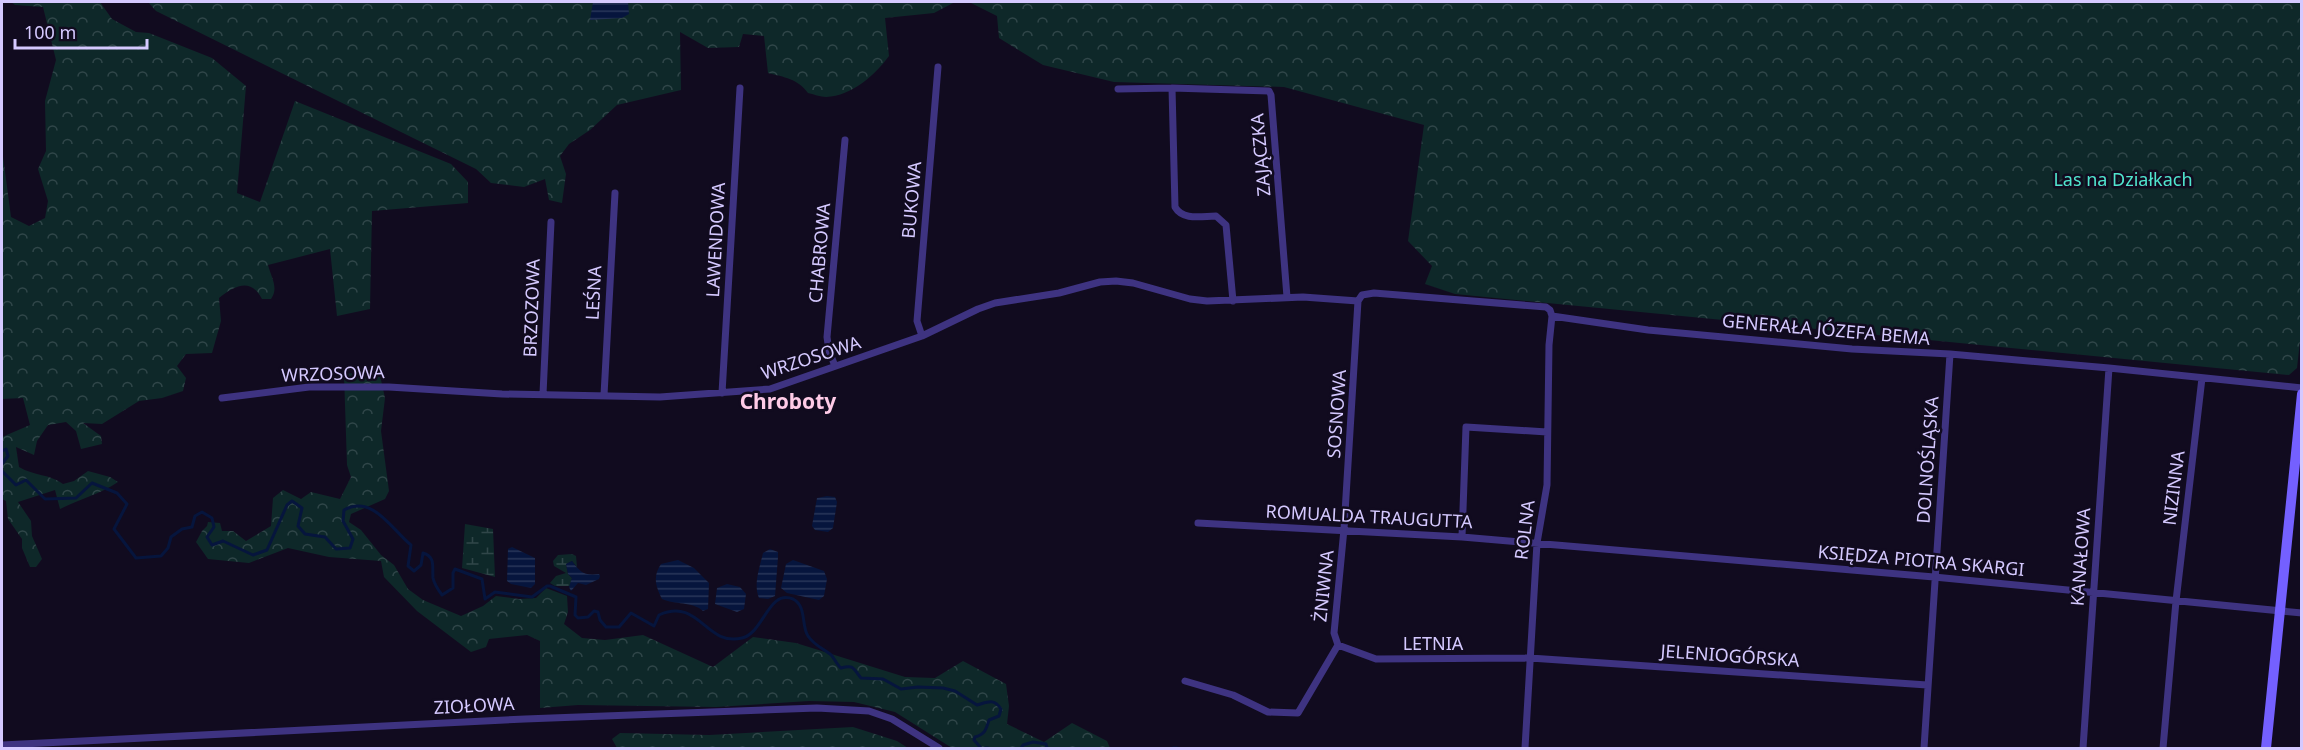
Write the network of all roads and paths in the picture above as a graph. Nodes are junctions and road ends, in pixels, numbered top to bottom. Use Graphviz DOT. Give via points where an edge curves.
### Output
graph roads {
  1 [pos="938,67"];
  2 [pos="740,88"];
  3 [pos="1172,88"];
  4 [pos="1118,89"];
  5 [pos="845,140"];
  6 [pos="615,193"];
  7 [pos="550,222"];
  8 [pos="1287,297"];
  9 [pos="1233,301"];
  10 [pos="1358,301"];
  11 [pos="1552,316"];
  12 [pos="922,336"];
  13 [pos="1950,354"];
  14 [pos="835,366"];
  15 [pos="2109,368"];
  16 [pos="2202,378"];
  17 [pos="2301,388"];
  18 [pos="722,393"];
  19 [pos="543,394"];
  20 [pos="2301,394"];
  21 [pos="603,395"];
  22 [pos="222,398"];
  23 [pos="1547,432"];
  24 [pos="1198,523"];
  25 [pos="1344,529"];
  26 [pos="1462,537"];
  27 [pos="1537,543"];
  28 [pos="1934,577"];
  29 [pos="2094,592"];
  30 [pos="2176,601"];
  31 [pos="2280,611"];
  32 [pos="2301,613"];
  33 [pos="1338,645"];
  34 [pos="1530,658"];
  35 [pos="1185,681"];
  36 [pos="1927,685"];
  37 [pos="2,745"];
  38 [pos="939,748"];
  39 [pos="1525,748"];
  40 [pos="1924,748"];
  41 [pos="2083,748"];
  42 [pos="2163,748"];
  43 [pos="2266,748"];
  1 -- 12 [label="street, BUKOWA" via="917,321"];
  2 -- 18 [label="street, LAWENDOWA"];
  3 -- 4 [label="street, ZAJĄCZKA"];
  3 -- 8 [label="street, ZAJĄCZKA" via="1269,91"];
  3 -- 9 [label="street" via="1175,207 1185,216 1216,216 1226,225"];
  5 -- 14 [label="street, CHABROWA" via="827,337"];
  6 -- 21 [label="street, LEŚNA"];
  7 -- 19 [label="street, BRZOZOWA"];
  8 -- 9 [label="street, WRZOSOWA"];
  8 -- 10 [label="street, WRZOSOWA"];
  9 -- 12 [label="street, WRZOSOWA" via="1190,299 1133,283 1100,282 995,303"];
  10 -- 11 [label="street, GENERAŁA JÓZEFA BEMA" via="1362,295 1374,293 1546,308"];
  10 -- 25 [label="street, SOSNOWA"];
  11 -- 13 [label="street, GENERAŁA JÓZEFA BEMA" via="1648,330"];
  11 -- 23 [label="street, ROLNA"];
  12 -- 14 [label="street, WRZOSOWA"];
  13 -- 15 [label="street, GENERAŁA JÓZEFA BEMA"];
  13 -- 28 [label="street, DOLNOŚLĄSKA"];
  14 -- 18 [label="street, WRZOSOWA" via="782,386"];
  15 -- 16 [label="street, GENERAŁA JÓZEFA BEMA"];
  15 -- 29 [label="street, KANAŁOWA"];
  16 -- 17 [label="street, GENERAŁA JÓZEFA BEMA"];
  16 -- 30 [label="street, NIZINNA"];
  18 -- 21 [label="street, WRZOSOWA"];
  19 -- 21 [label="street, WRZOSOWA"];
  19 -- 22 [label="street, WRZOSOWA" via="309,387"];
  20 -- 31 [label="main road"];
  23 -- 26 [label="street" via="1466,427"];
  23 -- 27 [label="street, ROLNA" via="1547,485"];
  24 -- 25 [label="street, ROMUALDA TRAUGUTTA"];
  25 -- 26 [label="street, ROMUALDA TRAUGUTTA"];
  25 -- 33 [label="street, ŻNIWNA" via="1334,633"];
  26 -- 27 [label="street, ROMUALDA TRAUGUTTA"];
  27 -- 28 [label="street, KSIĘDZA PIOTRA SKARGI"];
  27 -- 34 [label="street, ROLNA"];
  28 -- 29 [label="street, KSIĘDZA PIOTRA SKARGI"];
  28 -- 36 [label="street, DOLNOŚLĄSKA"];
  29 -- 30 [label="street, KSIĘDZA PIOTRA SKARGI"];
  29 -- 41 [label="street, KANAŁOWA"];
  30 -- 31 [label="street, KSIĘDZA PIOTRA SKARGI"];
  30 -- 42 [label="street, NIZINNA"];
  31 -- 32 [label="street, KSIĘDZA PIOTRA SKARGI"];
  31 -- 43 [label="main road"];
  33 -- 34 [label="street, LETNIA" via="1376,659"];
  33 -- 35 [label="street" via="1298,713 1268,712 1233,695"];
  34 -- 36 [label="street, JELENIOGÓRSKA"];
  34 -- 39 [label="street, ROLNA"];
  36 -- 40 [label="street, DOLNOŚLĄSKA"];
  37 -- 38 [label="street, ZIOŁOWA" via="817,708 869,711 892,719"];
}
